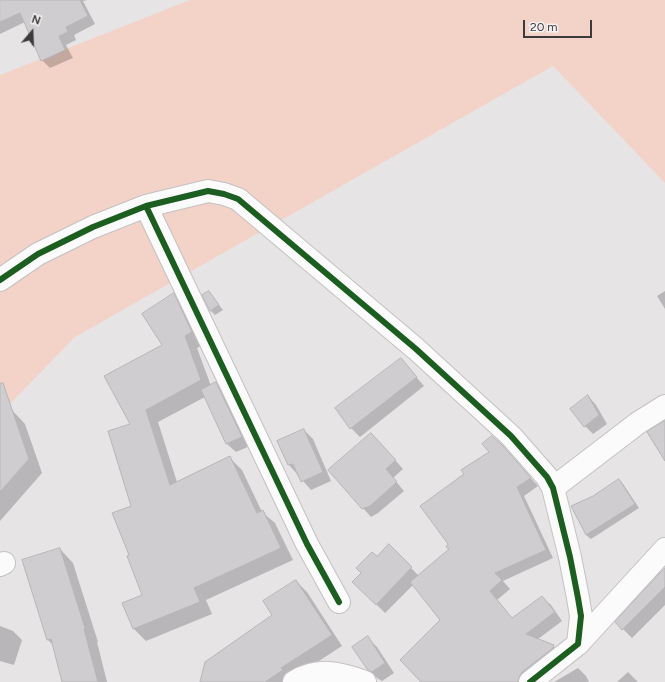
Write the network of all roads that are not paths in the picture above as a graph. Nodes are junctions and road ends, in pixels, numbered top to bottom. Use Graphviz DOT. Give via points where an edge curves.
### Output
graph roads {
  1 [pos="146,206"];
  2 [pos="0,280"];
  3 [pos="665,406"];
  4 [pos="552,488"];
  5 [pos="665,549"];
  6 [pos="339,602"];
  7 [pos="578,644"];
  8 [pos="294,682"];
  9 [pos="365,682"];
  10 [pos="530,682"];
  1 -- 2 [label="street" via="93,227 38,254"];
  1 -- 4 [label="street" via="208,191 238,199 416,349 511,436 547,477"];
  1 -- 6 [label="street" via="307,544"];
  3 -- 4 [label="street" via="638,423"];
  4 -- 7 [label="street" via="578,598"];
  5 -- 7 [label="street"];
  7 -- 10 [label="street"];
  8 -- 9 [label="street" via="302,676 324,672"];
}
